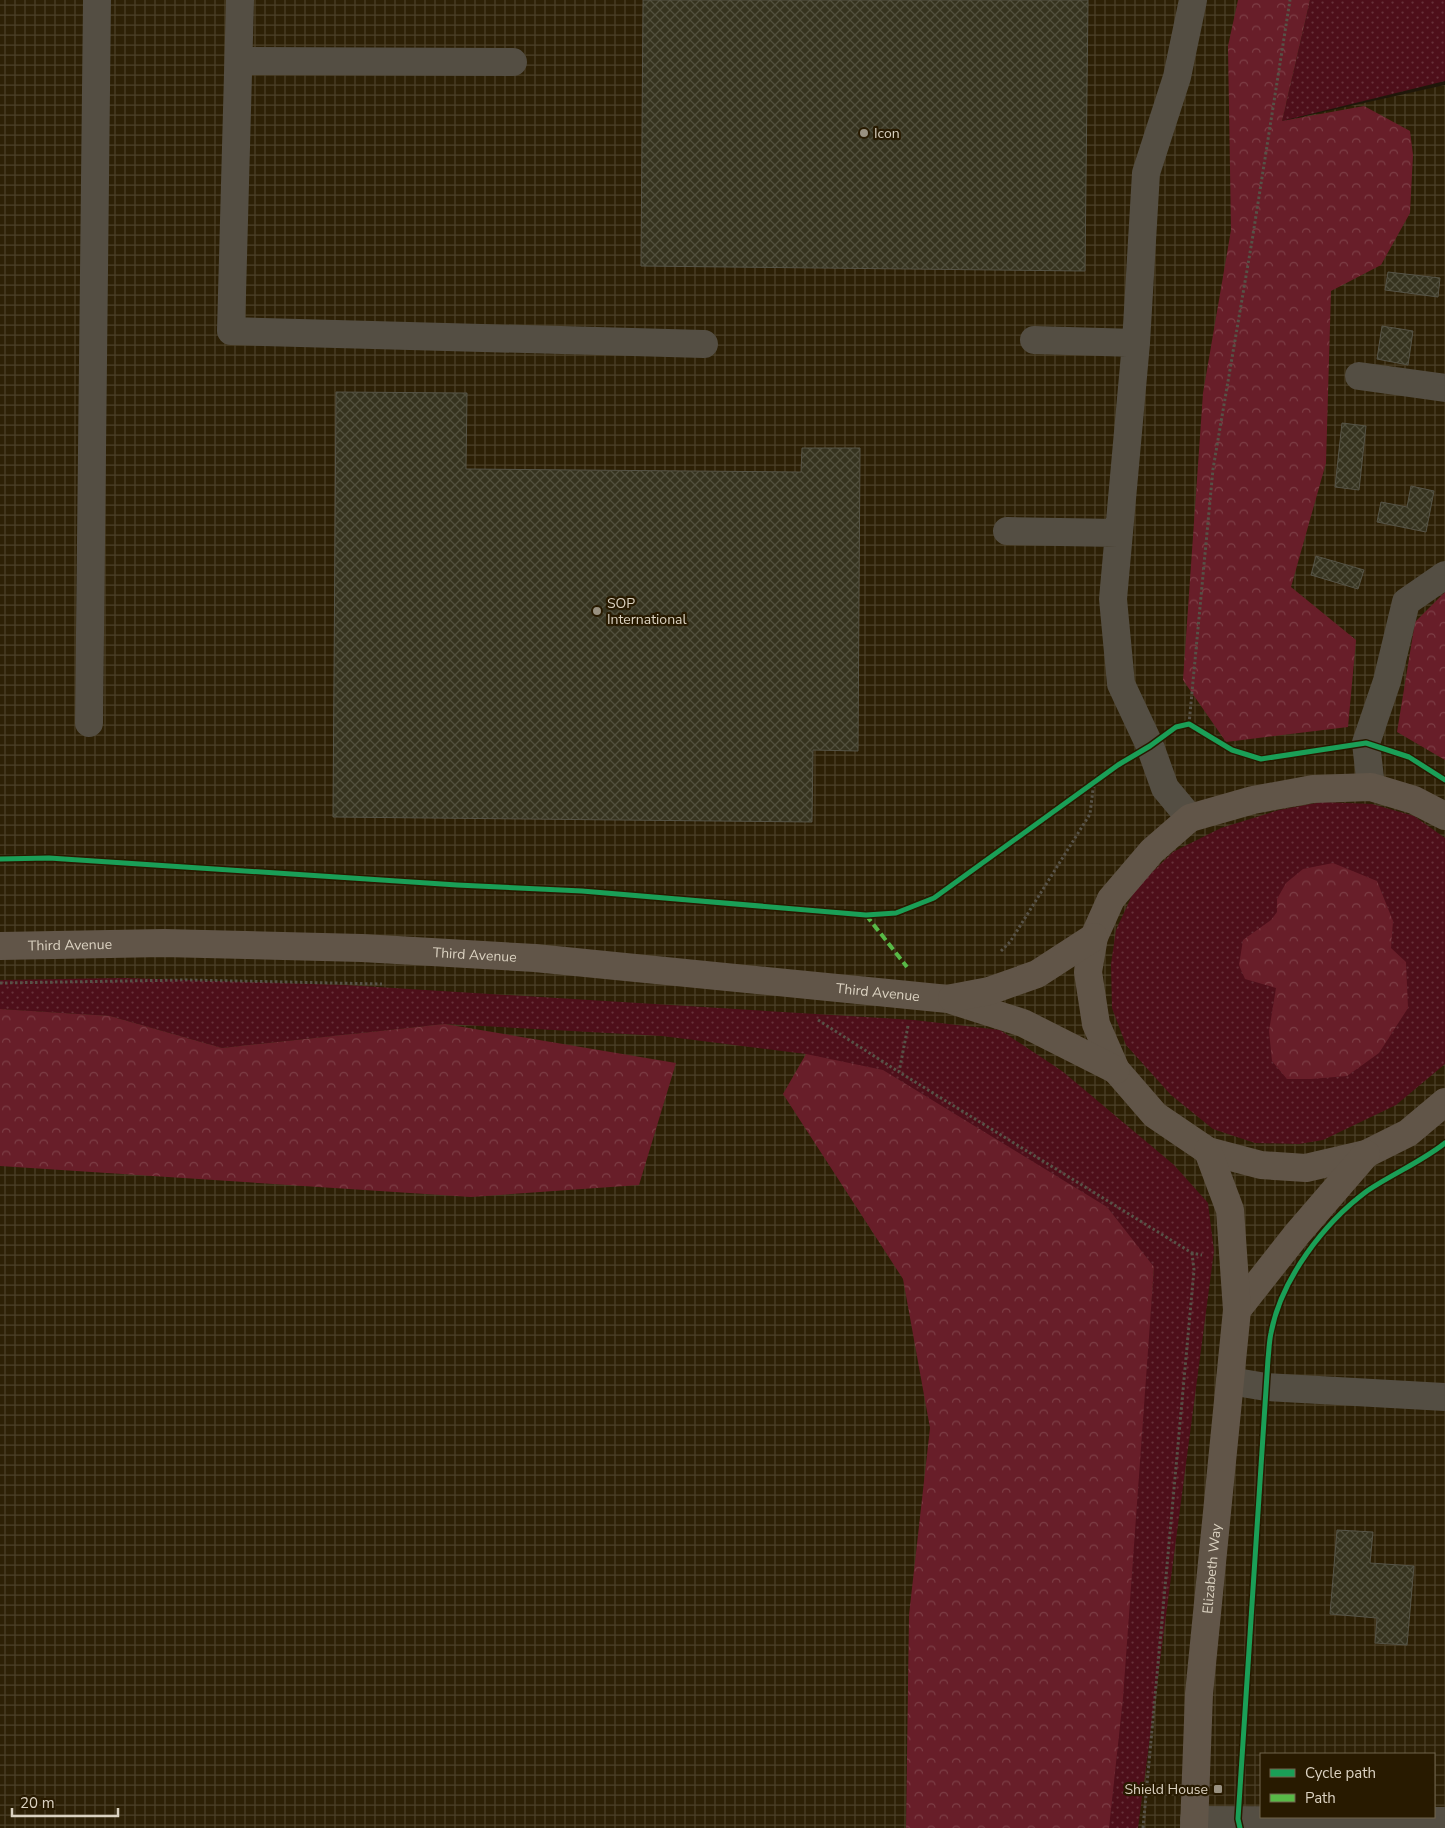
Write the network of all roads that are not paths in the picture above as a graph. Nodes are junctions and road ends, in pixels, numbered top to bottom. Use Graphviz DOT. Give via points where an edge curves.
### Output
graph roads {
  1 [pos="97,0"];
  2 [pos="240,0"];
  3 [pos="1194,0"];
  4 [pos="239,61"];
  5 [pos="513,62"];
  6 [pos="1034,340"];
  7 [pos="1136,343"];
  8 [pos="704,344"];
  9 [pos="1359,376"];
  10 [pos="1445,388"];
  11 [pos="1007,531"];
  12 [pos="1118,533"];
  13 [pos="1445,575"];
  14 [pos="89,723"];
  15 [pos="1371,788"];
  16 [pos="1445,816"];
  17 [pos="1190,818"];
  18 [pos="1094,937"];
  19 [pos="0,946"];
  20 [pos="948,999"];
  21 [pos="1116,1070"];
  22 [pos="1445,1102"];
  23 [pos="1208,1151"];
  24 [pos="1366,1154"];
  25 [pos="1237,1310"];
  26 [pos="1230,1381"];
  27 [pos="1445,1397"];
  28 [pos="1445,1822"];
  29 [pos="1194,1824"];
  30 [pos="1344,1825"];
  1 -- 14 [label="lane"];
  2 -- 4 [label="lane"];
  3 -- 7 [label="lane" via="1177,77 1146,173"];
  4 -- 5 [label="lane"];
  4 -- 8 [label="lane" via="231,331"];
  6 -- 7 [label="lane"];
  7 -- 12 [label="lane"];
  9 -- 10 [label="lane"];
  11 -- 12 [label="lane"];
  12 -- 17 [label="lane" via="1113,599 1121,684 1150,746 1165,788"];
  13 -- 15 [label="lane" via="1406,602 1387,681 1366,743"];
  15 -- 16 [label="main road" via="1414,800"];
  15 -- 17 [label="main road" via="1312,788"];
  17 -- 18 [label="main road" via="1152,851 1110,899"];
  18 -- 20 [label="main road, Third Avenue" via="1037,974 989,991"];
  18 -- 21 [label="main road" via="1088,972 1096,1024"];
  19 -- 20 [label="main road, Third Avenue" via="164,943 371,948 535,958"];
  20 -- 21 [label="main road, Third Avenue" via="1023,1023"];
  21 -- 23 [label="main road" via="1155,1115"];
  22 -- 24 [label="main road" via="1408,1132"];
  23 -- 24 [label="main road" via="1261,1165 1306,1168"];
  23 -- 25 [label="main road, Elizabeth Way" via="1230,1210"];
  24 -- 25 [label="main road"];
  25 -- 26 [label="main road, Elizabeth Way"];
  26 -- 27 [label="lane" via="1266,1387"];
  26 -- 29 [label="main road, Elizabeth Way" via="1199,1694"];
  28 -- 30 [label="lane"];
  29 -- 30 [label="lane"];
}
